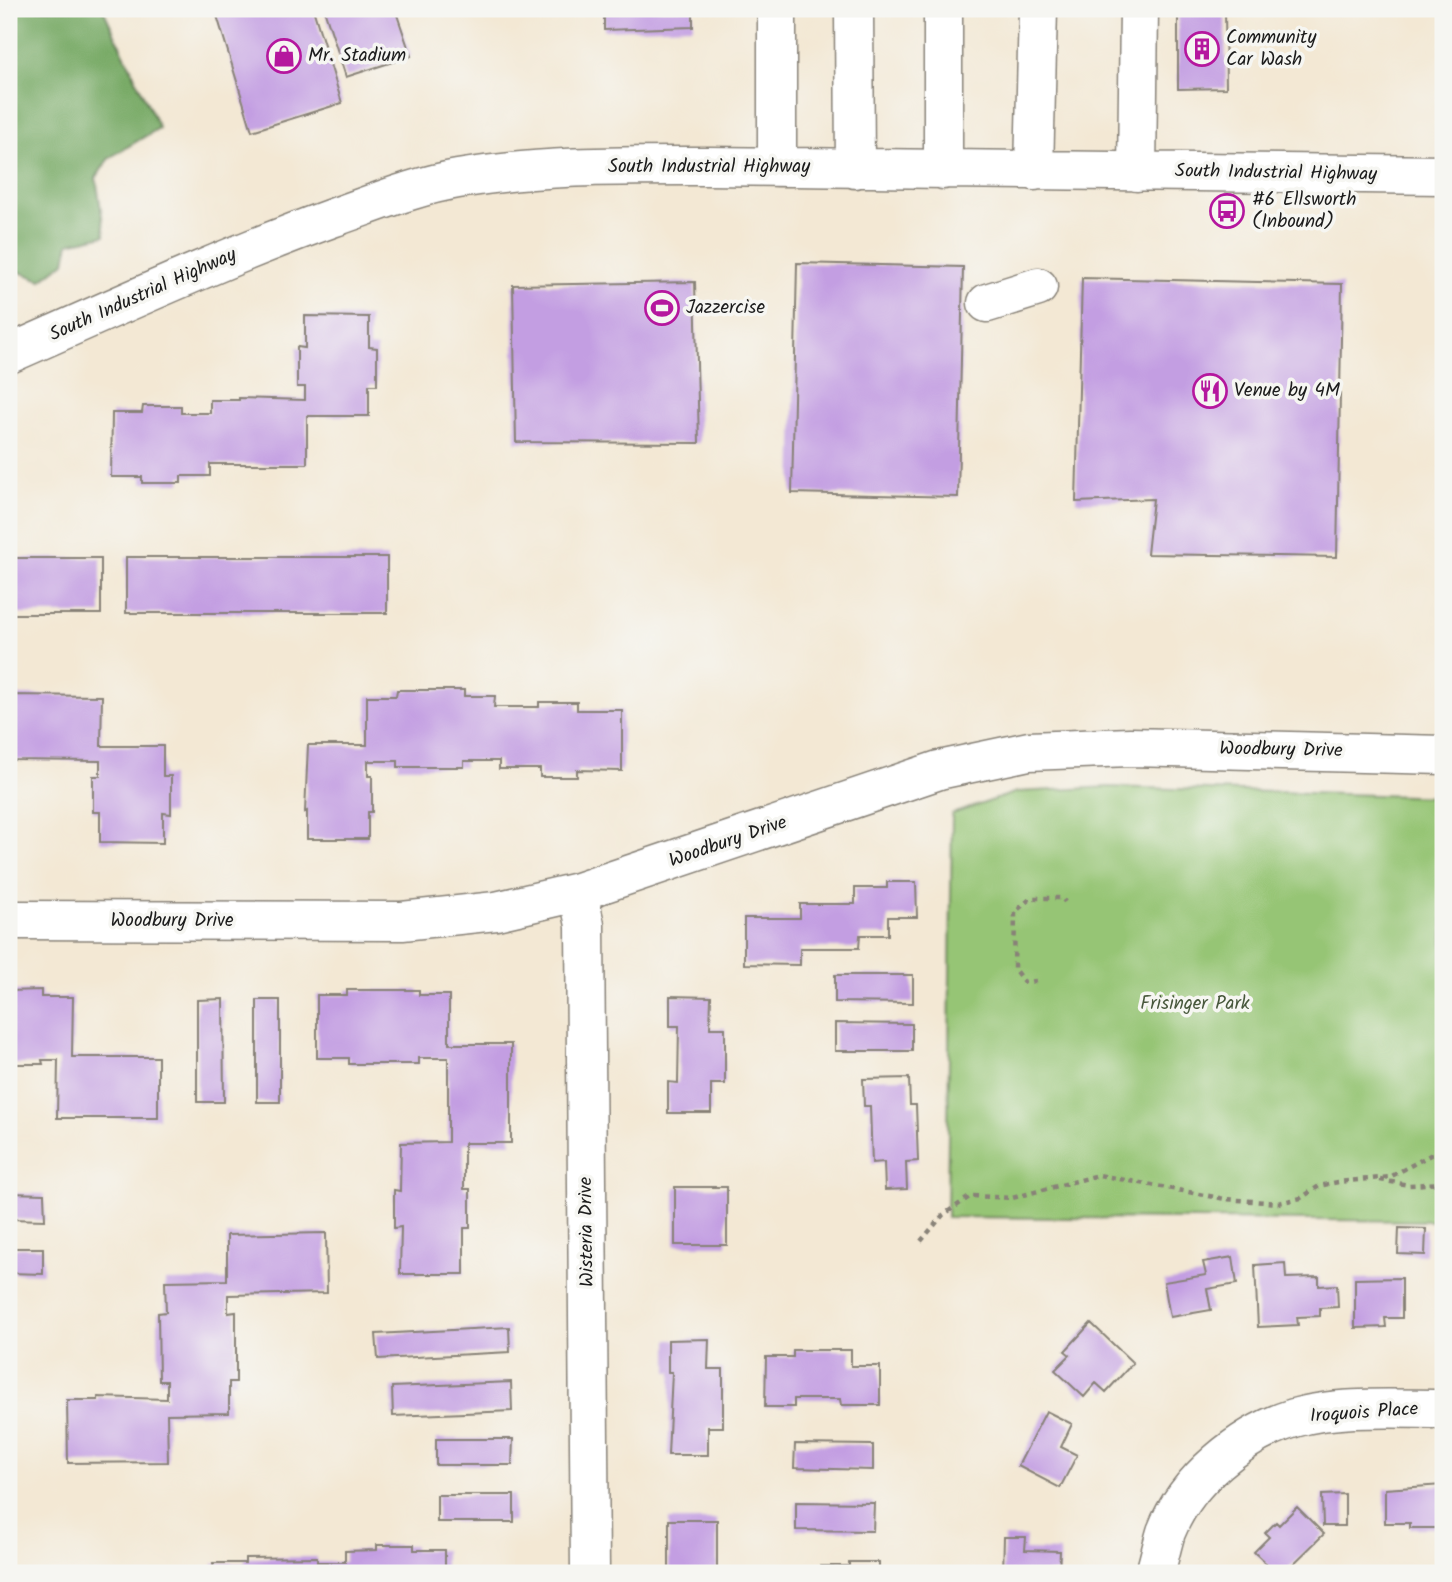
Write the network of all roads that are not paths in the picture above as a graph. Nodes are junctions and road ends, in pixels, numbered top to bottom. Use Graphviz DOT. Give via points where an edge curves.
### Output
graph roads {
  1 [pos="777,9"];
  2 [pos="854,9"];
  3 [pos="943,9"];
  4 [pos="1038,9"];
  5 [pos="1139,9"];
  6 [pos="777,167"];
  7 [pos="855,169"];
  8 [pos="943,170"];
  9 [pos="1034,171"];
  10 [pos="1137,172"];
  11 [pos="1443,175"];
  12 [pos="1038,287"];
  13 [pos="987,303"];
  14 [pos="9,354"];
  15 [pos="1443,755"];
  16 [pos="578,892"];
  17 [pos="9,920"];
  18 [pos="1443,1409"];
  19 [pos="590,1573"];
  20 [pos="1155,1573"];
  1 -- 6 [label="street"];
  2 -- 7 [label="street"];
  3 -- 8 [label="street"];
  4 -- 9 [label="street"];
  5 -- 10 [label="street"];
  6 -- 7 [label="street, South Industrial Highway"];
  6 -- 14 [label="street, South Industrial Highway" via="586,166 456,179 250,248"];
  7 -- 8 [label="street, South Industrial Highway"];
  8 -- 9 [label="street, South Industrial Highway"];
  9 -- 10 [label="street, South Industrial Highway"];
  10 -- 11 [label="street, South Industrial Highway"];
  12 -- 13 [label="street"];
  15 -- 16 [label="street, Woodbury Drive" via="1129,747 1018,753 939,770"];
  16 -- 17 [label="street, Woodbury Drive" via="496,911 402,921"];
  16 -- 19 [label="street, Wisteria Drive" via="585,925"];
  18 -- 20 [label="street, Iroquois Place" via="1294,1418 1246,1442 1197,1480 1167,1530"];
}
